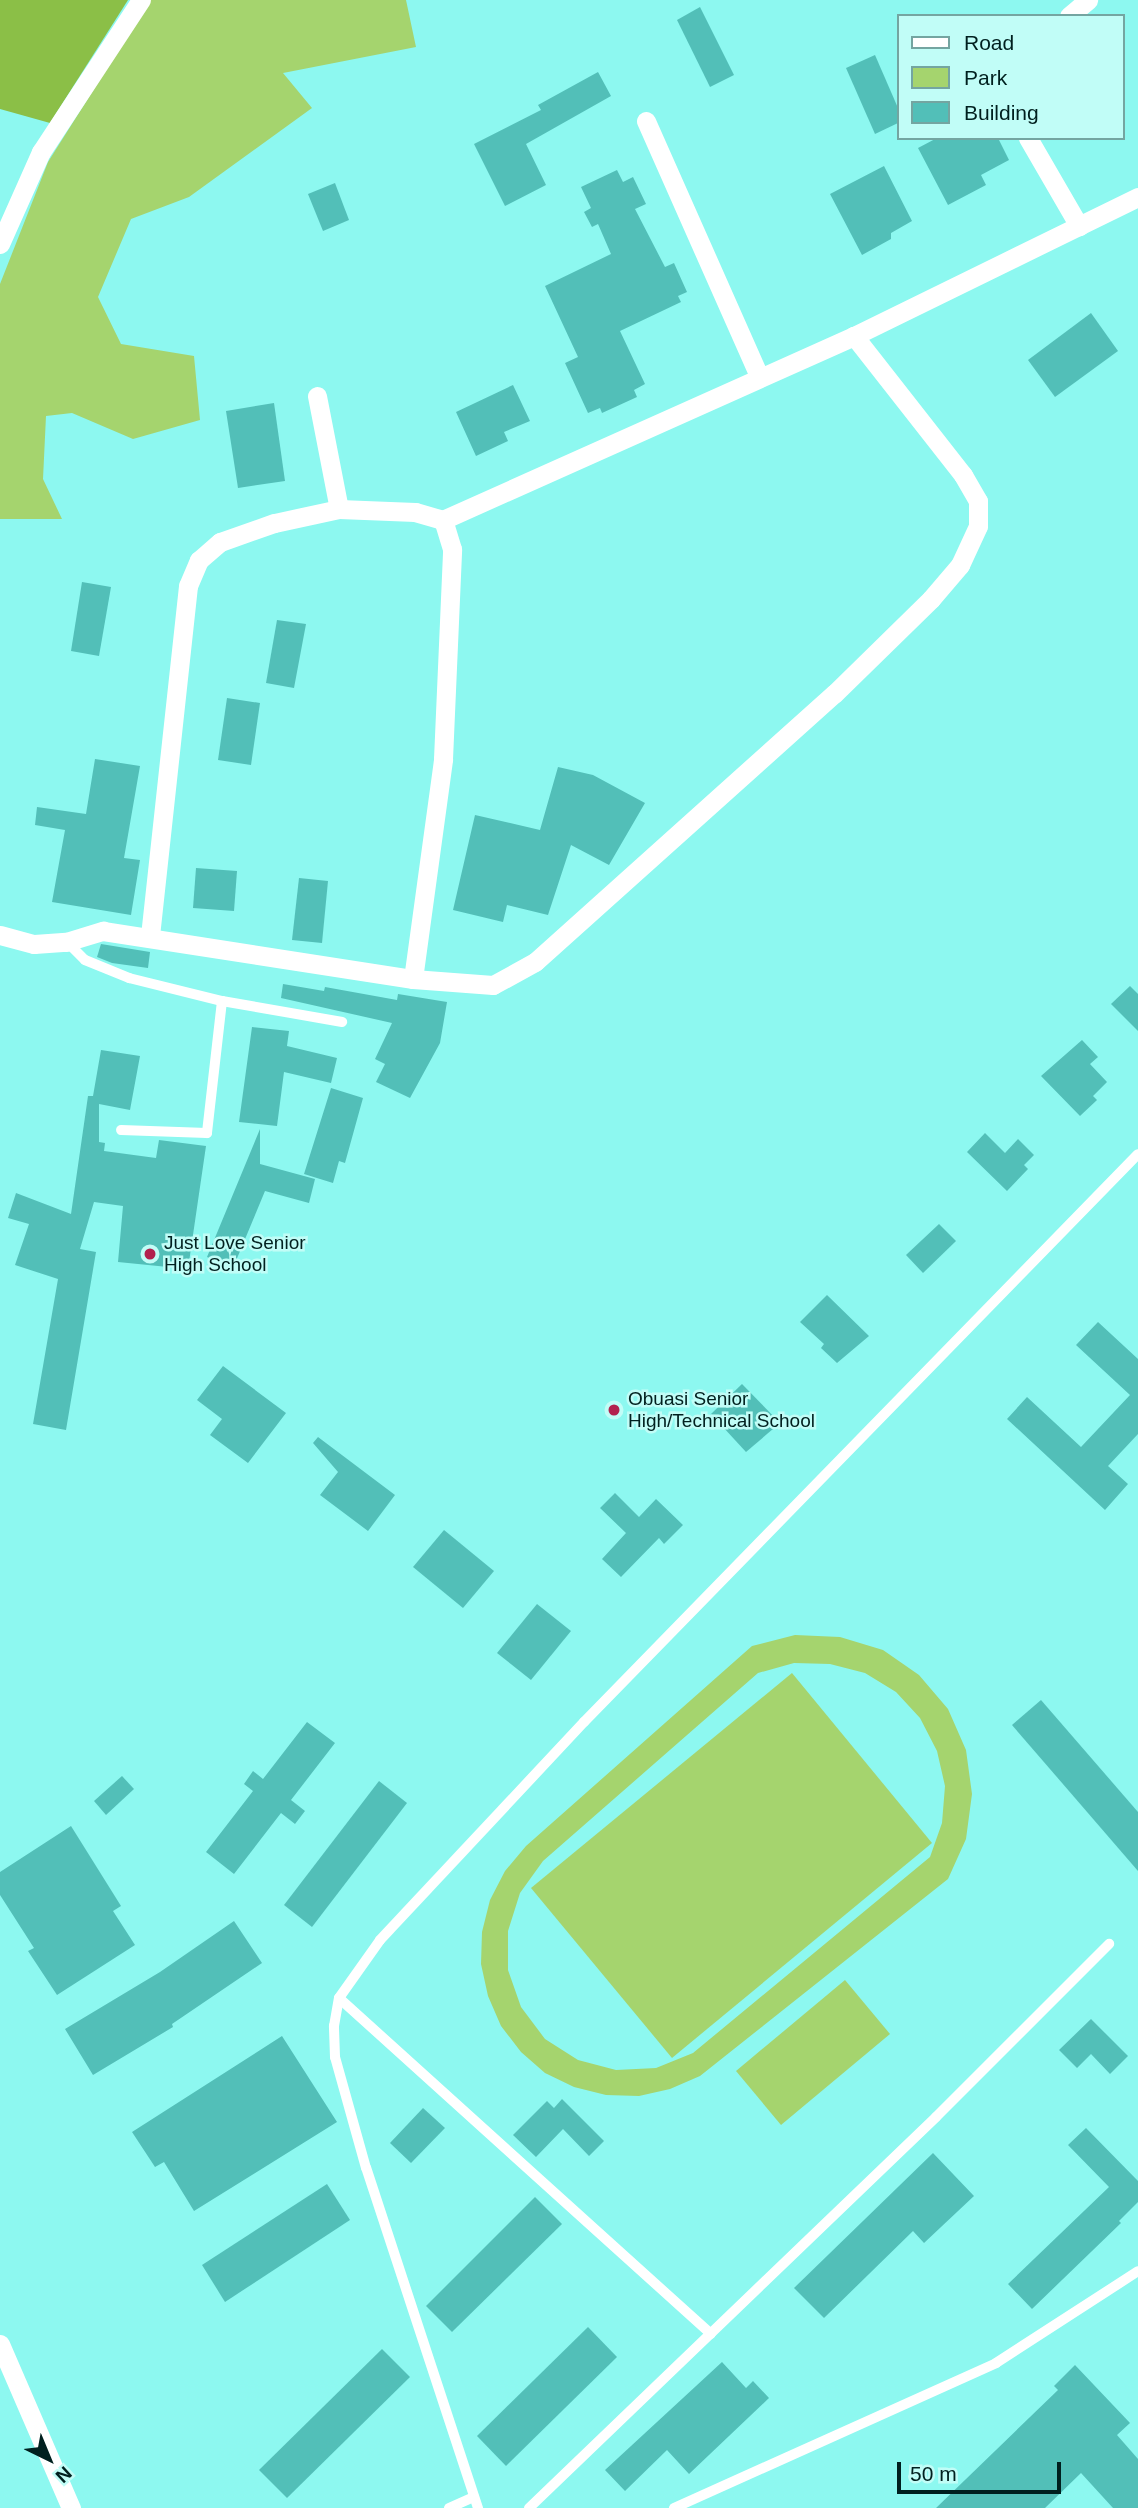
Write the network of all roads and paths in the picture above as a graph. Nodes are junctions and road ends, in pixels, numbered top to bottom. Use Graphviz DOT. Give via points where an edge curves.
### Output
graph roads {
  1 [pos="141,0"];
  2 [pos="1088,0"];
  3 [pos="1071,14"];
  4 [pos="646,121"];
  5 [pos="1029,140"];
  6 [pos="1138,197"];
  7 [pos="1079,226"];
  8 [pos="0,244"];
  9 [pos="853,336"];
  10 [pos="760,378"];
  11 [pos="317,396"];
  12 [pos="340,509"];
  13 [pos="443,520"];
  14 [pos="0,936"];
  15 [pos="150,939"];
  16 [pos="66,942"];
  17 [pos="413,979"];
  18 [pos="222,1002"];
  19 [pos="342,1022"];
  20 [pos="121,1130"];
  21 [pos="1138,1154"];
  22 [pos="1109,1944"];
  23 [pos="339,1998"];
  24 [pos="1138,2271"];
  25 [pos="711,2334"];
  26 [pos="0,2344"];
  27 [pos="6,2379"];
  28 [pos="474,2497"];
  29 [pos="71,2508"];
  30 [pos="449,2508"];
  31 [pos="478,2508"];
  32 [pos="529,2508"];
  33 [pos="674,2508"];
  1 -- 8 [label="street" via="41,152"];
  2 -- 3 [label="street"];
  4 -- 10 [label="street"];
  5 -- 7 [label="street"];
  6 -- 7 [label="street"];
  7 -- 9 [label="street"];
  9 -- 10 [label="street"];
  9 -- 17 [label="street" via="963,475 978,501 978,526 960,565 932,599 834,694 535,962 493,985"];
  10 -- 13 [label="street"];
  11 -- 12 [label="street"];
  12 -- 13 [label="street" via="415,513"];
  12 -- 15 [label="street" via="274,523 220,542 199,560 188,586"];
  13 -- 17 [label="street" via="452,549 443,760"];
  14 -- 16 [label="street" via="34,944"];
  15 -- 16 [label="street" via="103,931"];
  15 -- 17 [label="street"];
  16 -- 18 [label="lane" via="86,960 129,978"];
  18 -- 19 [label="lane"];
  18 -- 20 [label="lane" via="207,1133"];
  21 -- 23 [label="lane" via="584,1723 380,1940"];
  22 -- 25 [label="lane"];
  23 -- 25 [label="lane"];
  23 -- 28 [label="lane" via="335,2057 366,2168"];
  24 -- 33 [label="lane" via="996,2363"];
  25 -- 32 [label="lane"];
  26 -- 27 [label="street"];
  27 -- 29 [label="street"];
  28 -- 30 [label="lane"];
  28 -- 31 [label="lane"];
}
